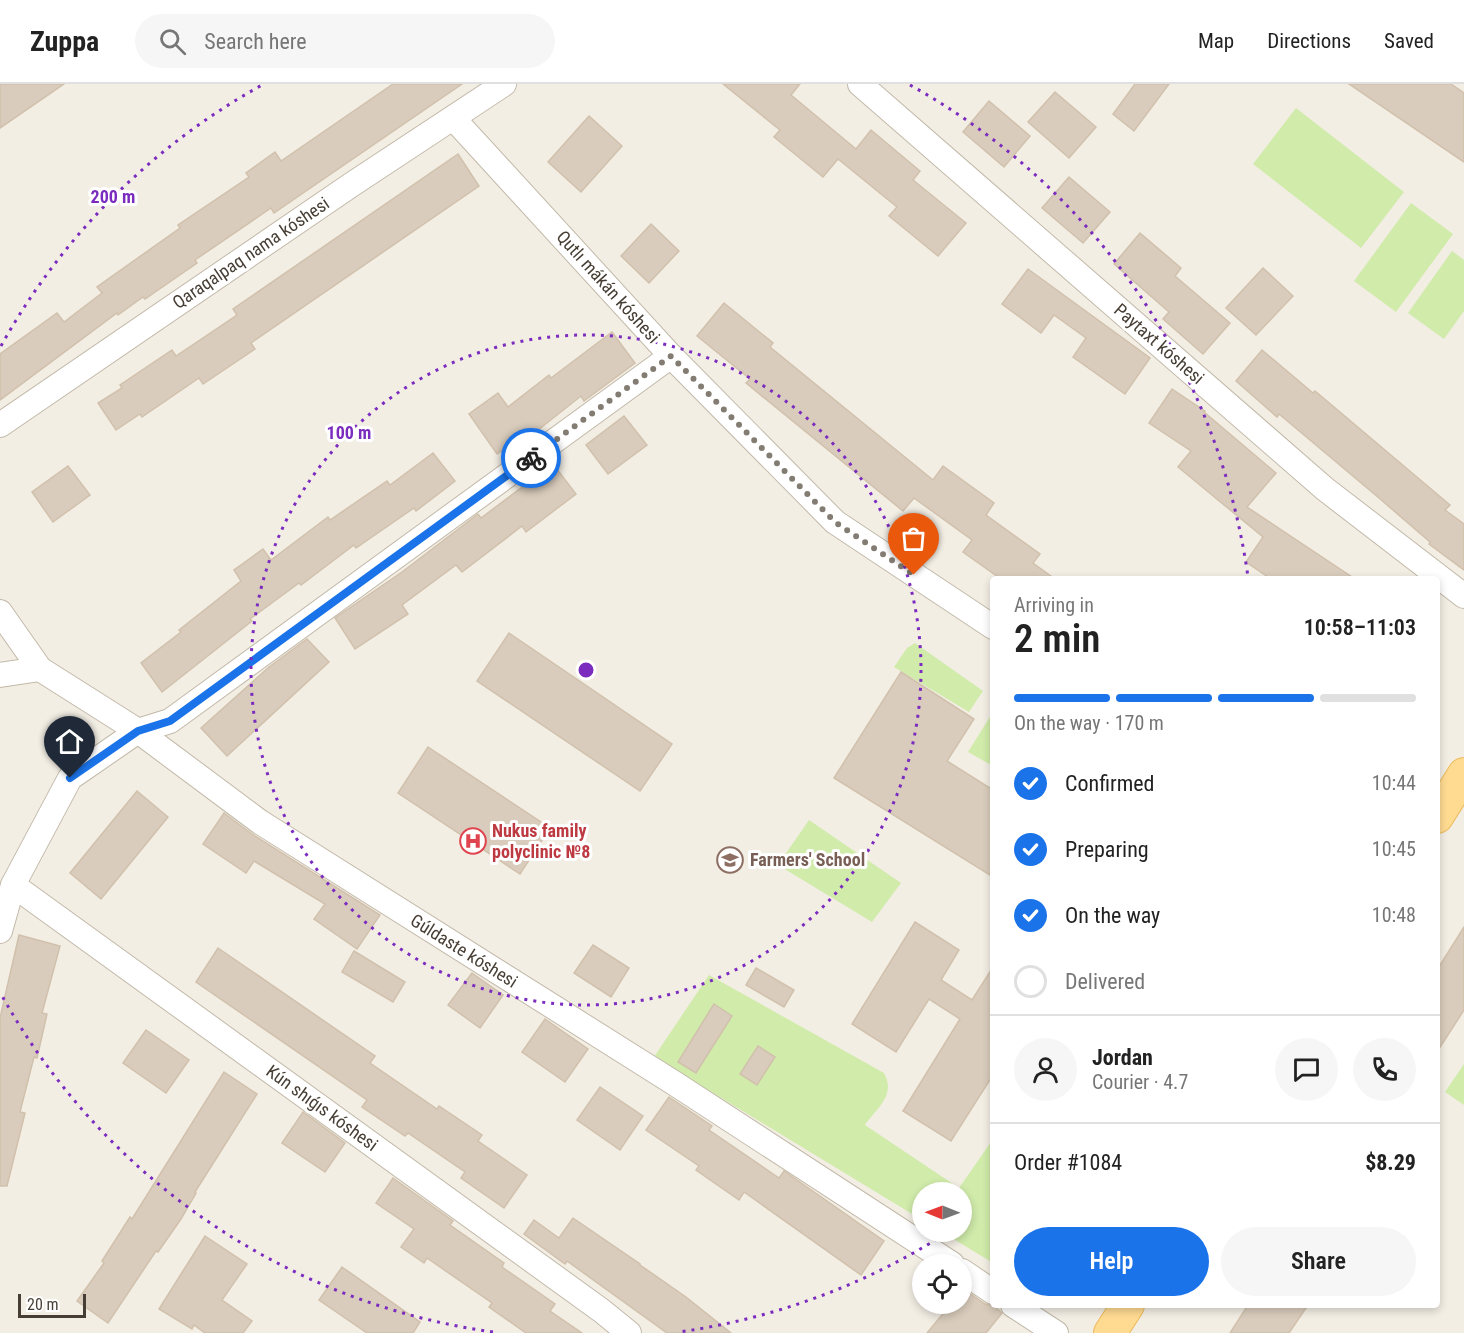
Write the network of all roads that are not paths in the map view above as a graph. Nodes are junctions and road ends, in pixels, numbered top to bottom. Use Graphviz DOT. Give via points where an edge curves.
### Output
graph roads {
  1 [pos="504,84"];
  2 [pos="860,84"];
  3 [pos="453,118"];
  4 [pos="671,356"];
  5 [pos="0,425"];
  6 [pos="1438,576"];
  7 [pos="1440,578"];
  8 [pos="1464,596"];
  9 [pos="0,612"];
  10 [pos="990,625"];
  11 [pos="40,669"];
  12 [pos="0,675"];
  13 [pos="138,731"];
  14 [pos="1464,774"];
  15 [pos="1440,812"];
  16 [pos="13,885"];
  17 [pos="0,931"];
  18 [pos="937,1254"];
  19 [pos="972,1278"];
  20 [pos="990,1290"];
  21 [pos="1018,1308"];
  22 [pos="1126,1308"];
  23 [pos="629,1333"];
  24 [pos="1056,1333"];
  25 [pos="1110,1333"];
  1 -- 3 [label="street, Qaraqalpaq nama kóshesi"];
  2 -- 6 [label="street, Paytaxt kóshesi" via="1325,489"];
  3 -- 4 [label="street, Qutlı mákán kóshesi"];
  3 -- 5 [label="street, Qaraqalpaq nama kóshesi"];
  4 -- 10 [label="street, Qutlı mákán kóshesi" via="835,522"];
  4 -- 13 [label="street" via="170,721"];
  7 -- 8 [label="street, Paytaxt kóshesi"];
  9 -- 11 [label="street, Gúldaste kóshesi"];
  11 -- 12 [label="street"];
  11 -- 13 [label="street, Gúldaste kóshesi"];
  13 -- 16 [label="street" via="70,778"];
  13 -- 18 [label="street, Gúldaste kóshesi" via="260,822"];
  14 -- 15 [label="main road"];
  16 -- 17 [label="street"];
  16 -- 23 [label="street, Kún shıǵıs kóshesi"];
  19 -- 20 [label="street"];
  21 -- 24 [label="street"];
  22 -- 25 [label="main road"];
}
